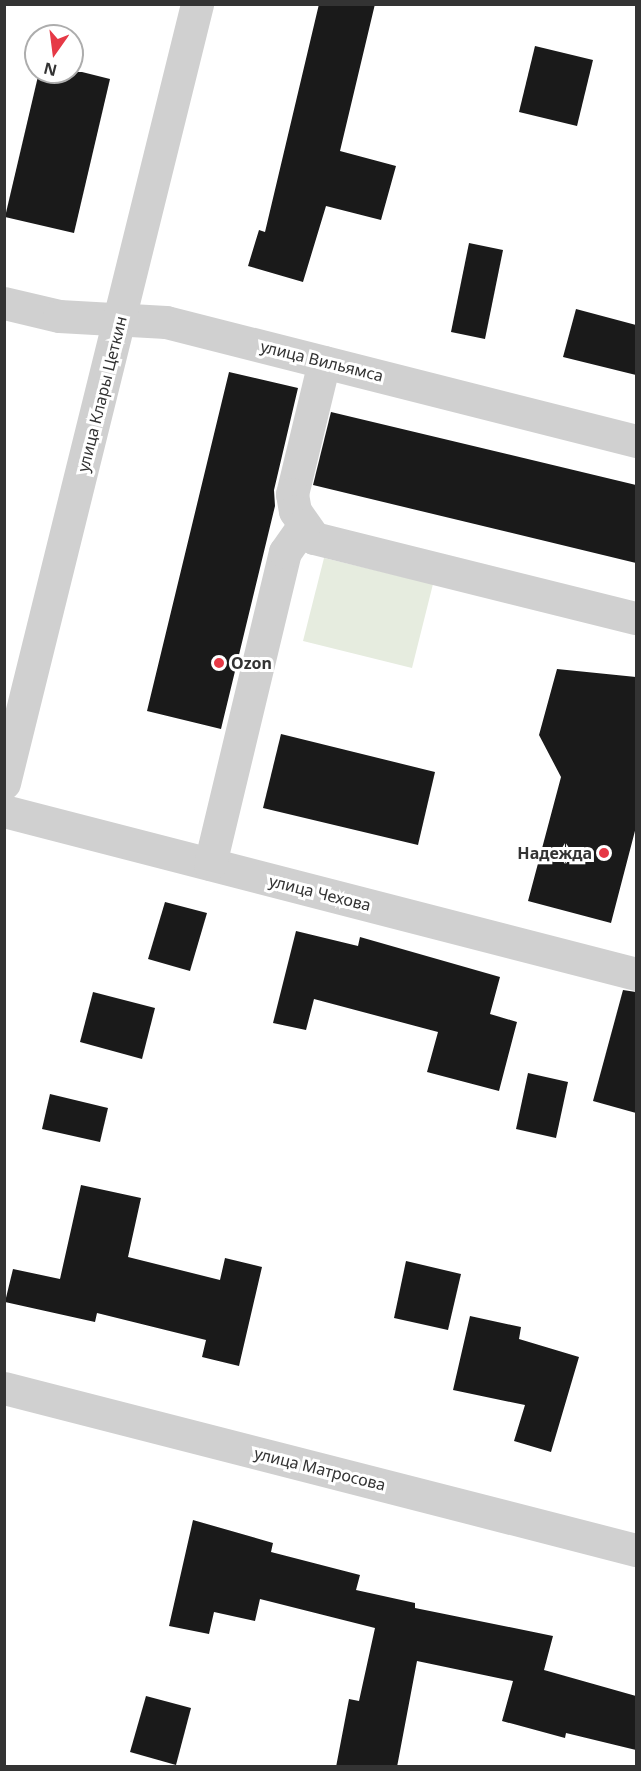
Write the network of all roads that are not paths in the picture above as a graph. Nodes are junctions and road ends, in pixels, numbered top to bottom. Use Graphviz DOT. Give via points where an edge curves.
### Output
graph roads {
  1 [pos="197,4"];
  2 [pos="4,303"];
  3 [pos="121,319"];
  4 [pos="324,362"];
  5 [pos="636,441"];
  6 [pos="304,525"];
  7 [pos="636,618"];
  8 [pos="6,768"];
  9 [pos="4,811"];
  10 [pos="210,864"];
  11 [pos="636,974"];
  12 [pos="4,1388"];
  13 [pos="636,1550"];
  1 -- 3 [label="street, улица Клары Цеткин"];
  2 -- 3 [label="street, улица Вильямса" via="59,315"];
  3 -- 4 [label="street, улица Вильямса" via="166,322"];
  3 -- 8 [label="street, улица Клары Цеткин"];
  4 -- 5 [label="street, улица Вильямса"];
  4 -- 6 [label="street" via="292,494 292,503"];
  6 -- 7 [label="street" via="314,538 324,542"];
  6 -- 10 [label="street" via="285,552"];
  9 -- 10 [label="street, улица Чехова"];
  10 -- 11 [label="street, улица Чехова"];
  12 -- 13 [label="street, улица Матросова"];
}
